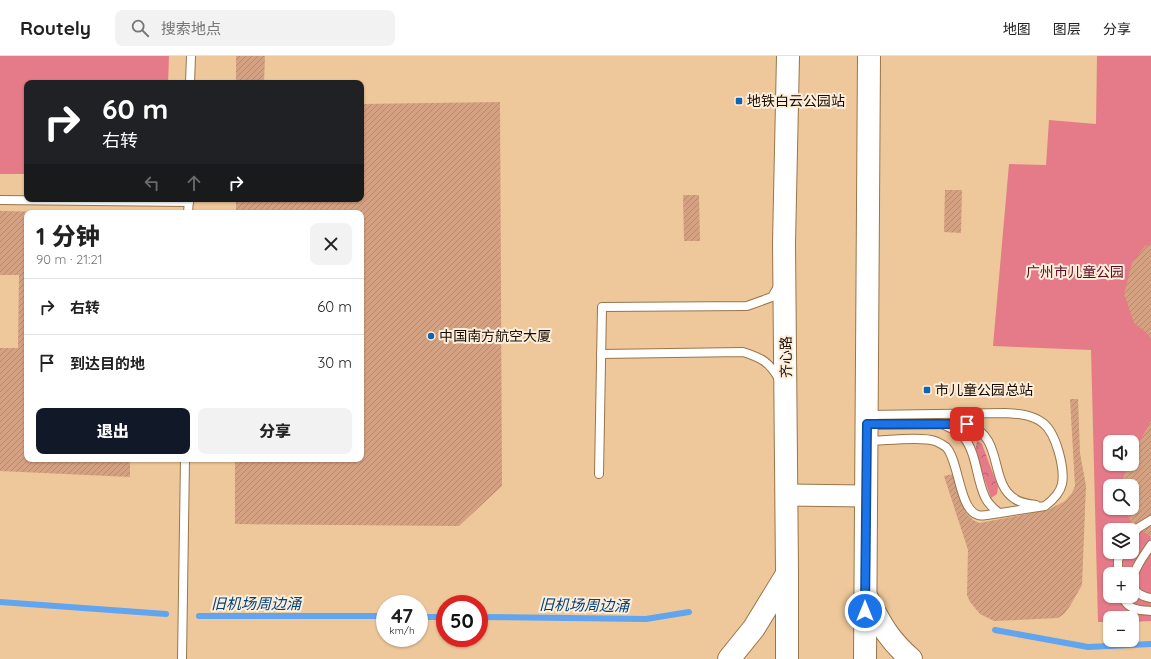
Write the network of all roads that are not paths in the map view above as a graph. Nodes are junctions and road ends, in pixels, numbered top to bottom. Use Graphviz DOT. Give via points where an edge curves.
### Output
graph roads {
  1 [pos="190,56"];
  2 [pos="788,56"];
  3 [pos="870,56"];
  4 [pos="190,80"];
  5 [pos="0,200"];
  6 [pos="24,200"];
  7 [pos="785,274"];
  8 [pos="601,354"];
  9 [pos="786,390"];
  10 [pos="941,424"];
  11 [pos="867,427"];
  12 [pos="185,462"];
  13 [pos="599,474"];
  14 [pos="787,495"];
  15 [pos="866,496"];
  16 [pos="1040,506"];
  17 [pos="999,513"];
  18 [pos="1151,520"];
  19 [pos="1139,527"];
  20 [pos="1151,544"];
  21 [pos="787,573"];
  22 [pos="865,596"];
  23 [pos="1151,598"];
  24 [pos="1127,603"];
  25 [pos="1151,611"];
  26 [pos="182,659"];
  27 [pos="729,659"];
  28 [pos="787,659"];
  29 [pos="865,659"];
  30 [pos="911,659"];
  1 -- 4 [label="lane"];
  2 -- 7 [label="main road, 齐心路"];
  3 -- 11 [label="main road"];
  5 -- 6 [label="lane"];
  7 -- 8 [label="lane" via="772,297 747,306 602,307"];
  7 -- 9 [label="main road, 齐心路"];
  8 -- 9 [label="lane" via="743,352 760,357 773,369"];
  8 -- 13 [label="lane"];
  9 -- 14 [label="main road, 齐心路"];
  10 -- 11 [label="lane"];
  10 -- 16 [label="lane" via="967,424 976,427 988,439 1008,494 1016,500"];
  10 -- 17 [label="lane" via="954,429 966,441 985,497 990,506"];
  11 -- 15 [label="main road"];
  11 -- 16 [label="lane" via="1005,413 1033,416 1045,424 1054,439 1063,474 1062,485 1053,500 1045,506"];
  11 -- 17 [label="lane" via="934,441 946,447 952,456 970,510 978,515"];
  12 -- 26 [label="lane"];
  14 -- 15 [label="street"];
  14 -- 21 [label="main road, 齐心路"];
  15 -- 22 [label="main road"];
  16 -- 17 [label="lane"];
  18 -- 19 [label="lane"];
  20 -- 23 [label="lane" via="1136,569 1132,583 1138,593"];
  21 -- 27 [label="main road" via="754,628"];
  21 -- 28 [label="main road, 齐心路"];
  22 -- 29 [label="main road"];
  22 -- 30 [label="main road" via="884,630 897,647"];
  24 -- 25 [label="lane" via="1137,610"];
}
